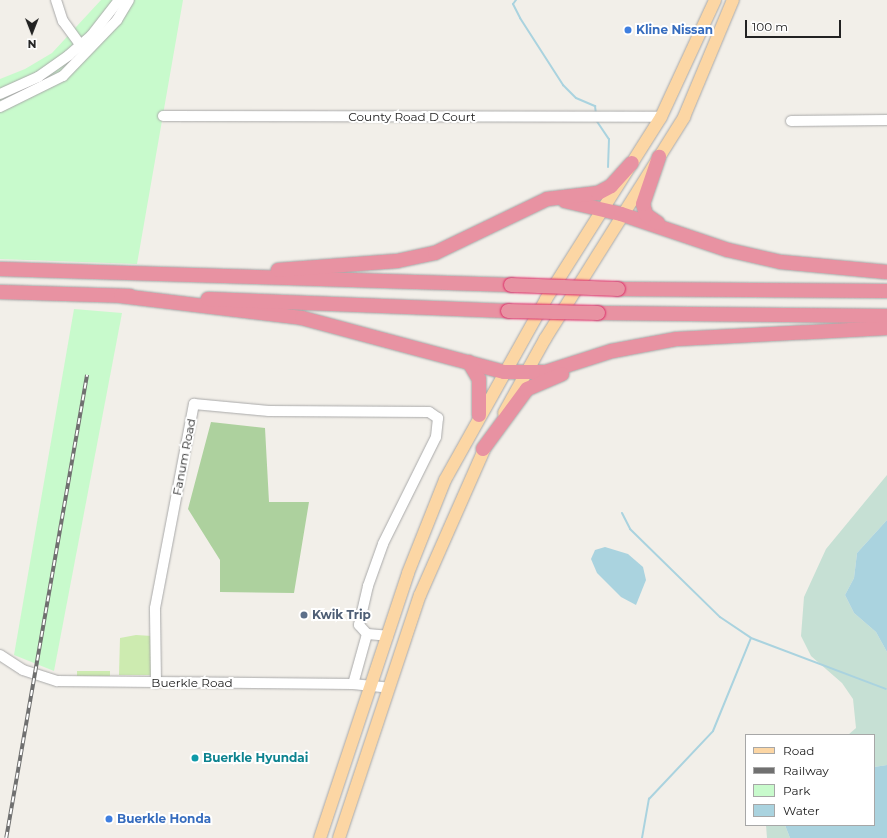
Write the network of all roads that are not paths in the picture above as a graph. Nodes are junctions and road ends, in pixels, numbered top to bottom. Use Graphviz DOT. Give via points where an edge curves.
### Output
graph roads {
  1 [pos="56,0"];
  2 [pos="119,0"];
  3 [pos="129,0"];
  4 [pos="715,0"];
  5 [pos="733,0"];
  6 [pos="81,45"];
  7 [pos="87,54"];
  8 [pos="0,94"];
  9 [pos="0,107"];
  10 [pos="163,116"];
  11 [pos="661,117"];
  12 [pos="887,120"];
  13 [pos="791,121"];
  14 [pos="658,157"];
  15 [pos="632,163"];
  16 [pos="547,199"];
  17 [pos="602,210"];
  18 [pos="621,214"];
  19 [pos="687,237"];
  20 [pos="0,269"];
  21 [pos="887,272"];
  22 [pos="205,276"];
  23 [pos="887,291"];
  24 [pos="0,292"];
  25 [pos="121,296"];
  26 [pos="887,316"];
  27 [pos="887,328"];
  28 [pos="647,344"];
  29 [pos="469,362"];
  30 [pos="504,372"];
  31 [pos="526,372"];
  32 [pos="479,415"];
  33 [pos="483,449"];
  34 [pos="367,634"];
  35 [pos="388,636"];
  36 [pos="0,655"];
  37 [pos="156,683"];
  38 [pos="353,684"];
  39 [pos="373,685"];
  40 [pos="389,688"];
  41 [pos="320,838"];
  42 [pos="339,838"];
  1 -- 6 [label="street" via="63,21"];
  2 -- 6 [label="street"];
  3 -- 7 [label="street" via="118,20"];
  4 -- 11 [label="main road"];
  5 -- 14 [label="main road" via="689,106"];
  6 -- 7 [label="street"];
  6 -- 8 [label="street" via="38,78"];
  7 -- 9 [label="street" via="62,76"];
  10 -- 11 [label="street, County Road D Court"];
  11 -- 15 [label="main road"];
  12 -- 13 [label="street"];
  14 -- 18 [label="main road"];
  14 -- 19 [label="highway" via="643,209 652,220"];
  15 -- 16 [label="highway" via="611,186 598,193"];
  15 -- 17 [label="main road"];
  16 -- 17 [label="highway"];
  16 -- 22 [label="highway" via="427,254 348,266"];
  17 -- 18 [label="highway"];
  17 -- 30 [label="main road"];
  18 -- 19 [label="highway"];
  18 -- 31 [label="main road"];
  19 -- 21 [label="highway" via="781,262"];
  20 -- 22 [label="highway"];
  22 -- 23 [label="highway, bridge" via="618,289"];
  24 -- 25 [label="highway"];
  25 -- 26 [label="highway, bridge" via="508,311"];
  25 -- 29 [label="highway" via="302,318"];
  27 -- 28 [label="highway" via="700,336"];
  28 -- 31 [label="highway" via="546,372"];
  28 -- 33 [label="highway" via="527,389"];
  29 -- 30 [label="highway"];
  29 -- 32 [label="highway" via="479,379"];
  30 -- 31 [label="highway"];
  30 -- 32 [label="main road"];
  31 -- 33 [label="main road"];
  32 -- 35 [label="main road" via="432,511"];
  33 -- 40 [label="main road" via="420,595"];
  34 -- 35 [label="street"];
  34 -- 37 [label="street, Fanum Road" via="359,625 368,586 383,544 436,437 438,418 429,412 269,411 194,404 155,608"];
  34 -- 38 [label="street"];
  35 -- 39 [label="main road"];
  36 -- 37 [label="street, Buerkle Road" via="23,670 58,681"];
  37 -- 38 [label="street, Buerkle Road"];
  38 -- 39 [label="street, Buerkle Road"];
  39 -- 40 [label="street, Buerkle Road"];
  39 -- 41 [label="main road"];
  40 -- 42 [label="main road"];
}
